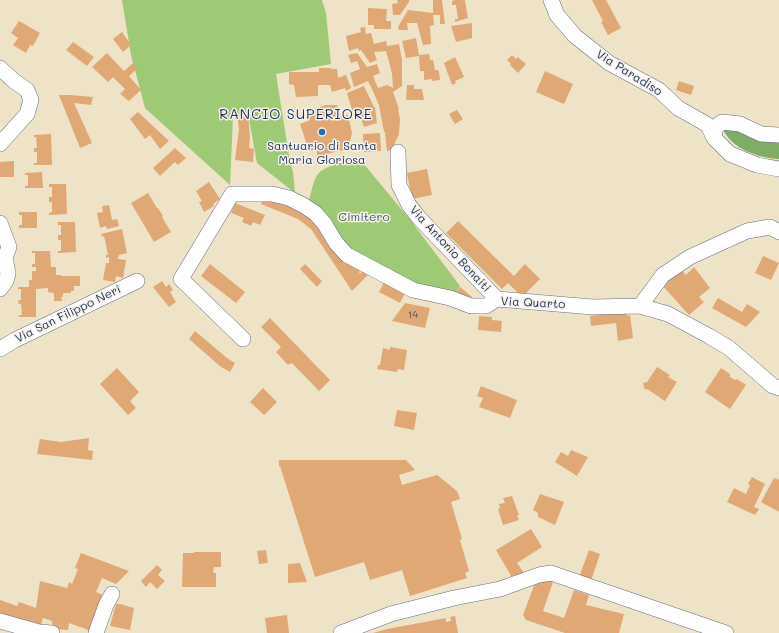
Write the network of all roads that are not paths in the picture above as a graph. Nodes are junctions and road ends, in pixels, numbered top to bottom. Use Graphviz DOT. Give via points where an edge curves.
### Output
graph roads {
  1 [pos="551,0"];
  2 [pos="0,68"];
  3 [pos="779,134"];
  4 [pos="714,138"];
  5 [pos="0,144"];
  6 [pos="398,152"];
  7 [pos="779,170"];
  8 [pos="0,223"];
  9 [pos="779,232"];
  10 [pos="137,281"];
  11 [pos="0,289"];
  12 [pos="497,299"];
  13 [pos="640,306"];
  14 [pos="243,340"];
  15 [pos="0,349"];
  16 [pos="779,388"];
  17 [pos="112,594"];
  18 [pos="0,621"];
  19 [pos="52,633"];
  20 [pos="96,633"];
  21 [pos="341,633"];
  22 [pos="726,633"];
  1 -- 4 [label="street, Via Paradiso" via="557,15 575,36 610,63 659,90 678,108 708,125"];
  2 -- 5 [label="street" via="27,90 31,100 27,114"];
  3 -- 4 [label="street" via="761,134 740,124 722,122 715,128"];
  4 -- 7 [label="street, Via Paradiso" via="730,154 757,165"];
  6 -- 12 [label="street, Via Antonio Bonaiti" via="399,185 409,205"];
  8 -- 11 [label="street" via="9,247 5,258 8,274"];
  9 -- 13 [label="street" via="770,227 747,231 690,257 663,275"];
  10 -- 15 [label="street, Via San Filippo Neri"];
  12 -- 13 [label="street, Via Quarto" via="593,307"];
  12 -- 14 [label="street, Via Quarto" via="486,306 471,306 450,298 413,290 347,255 315,213 299,203 272,194 232,194 181,279"];
  13 -- 16 [label="street, Via Quarto" via="668,314 709,336 729,348 773,386"];
  17 -- 20 [label="street"];
  18 -- 19 [label="street"];
  21 -- 22 [label="street" via="391,614 500,589 552,573"];
}
